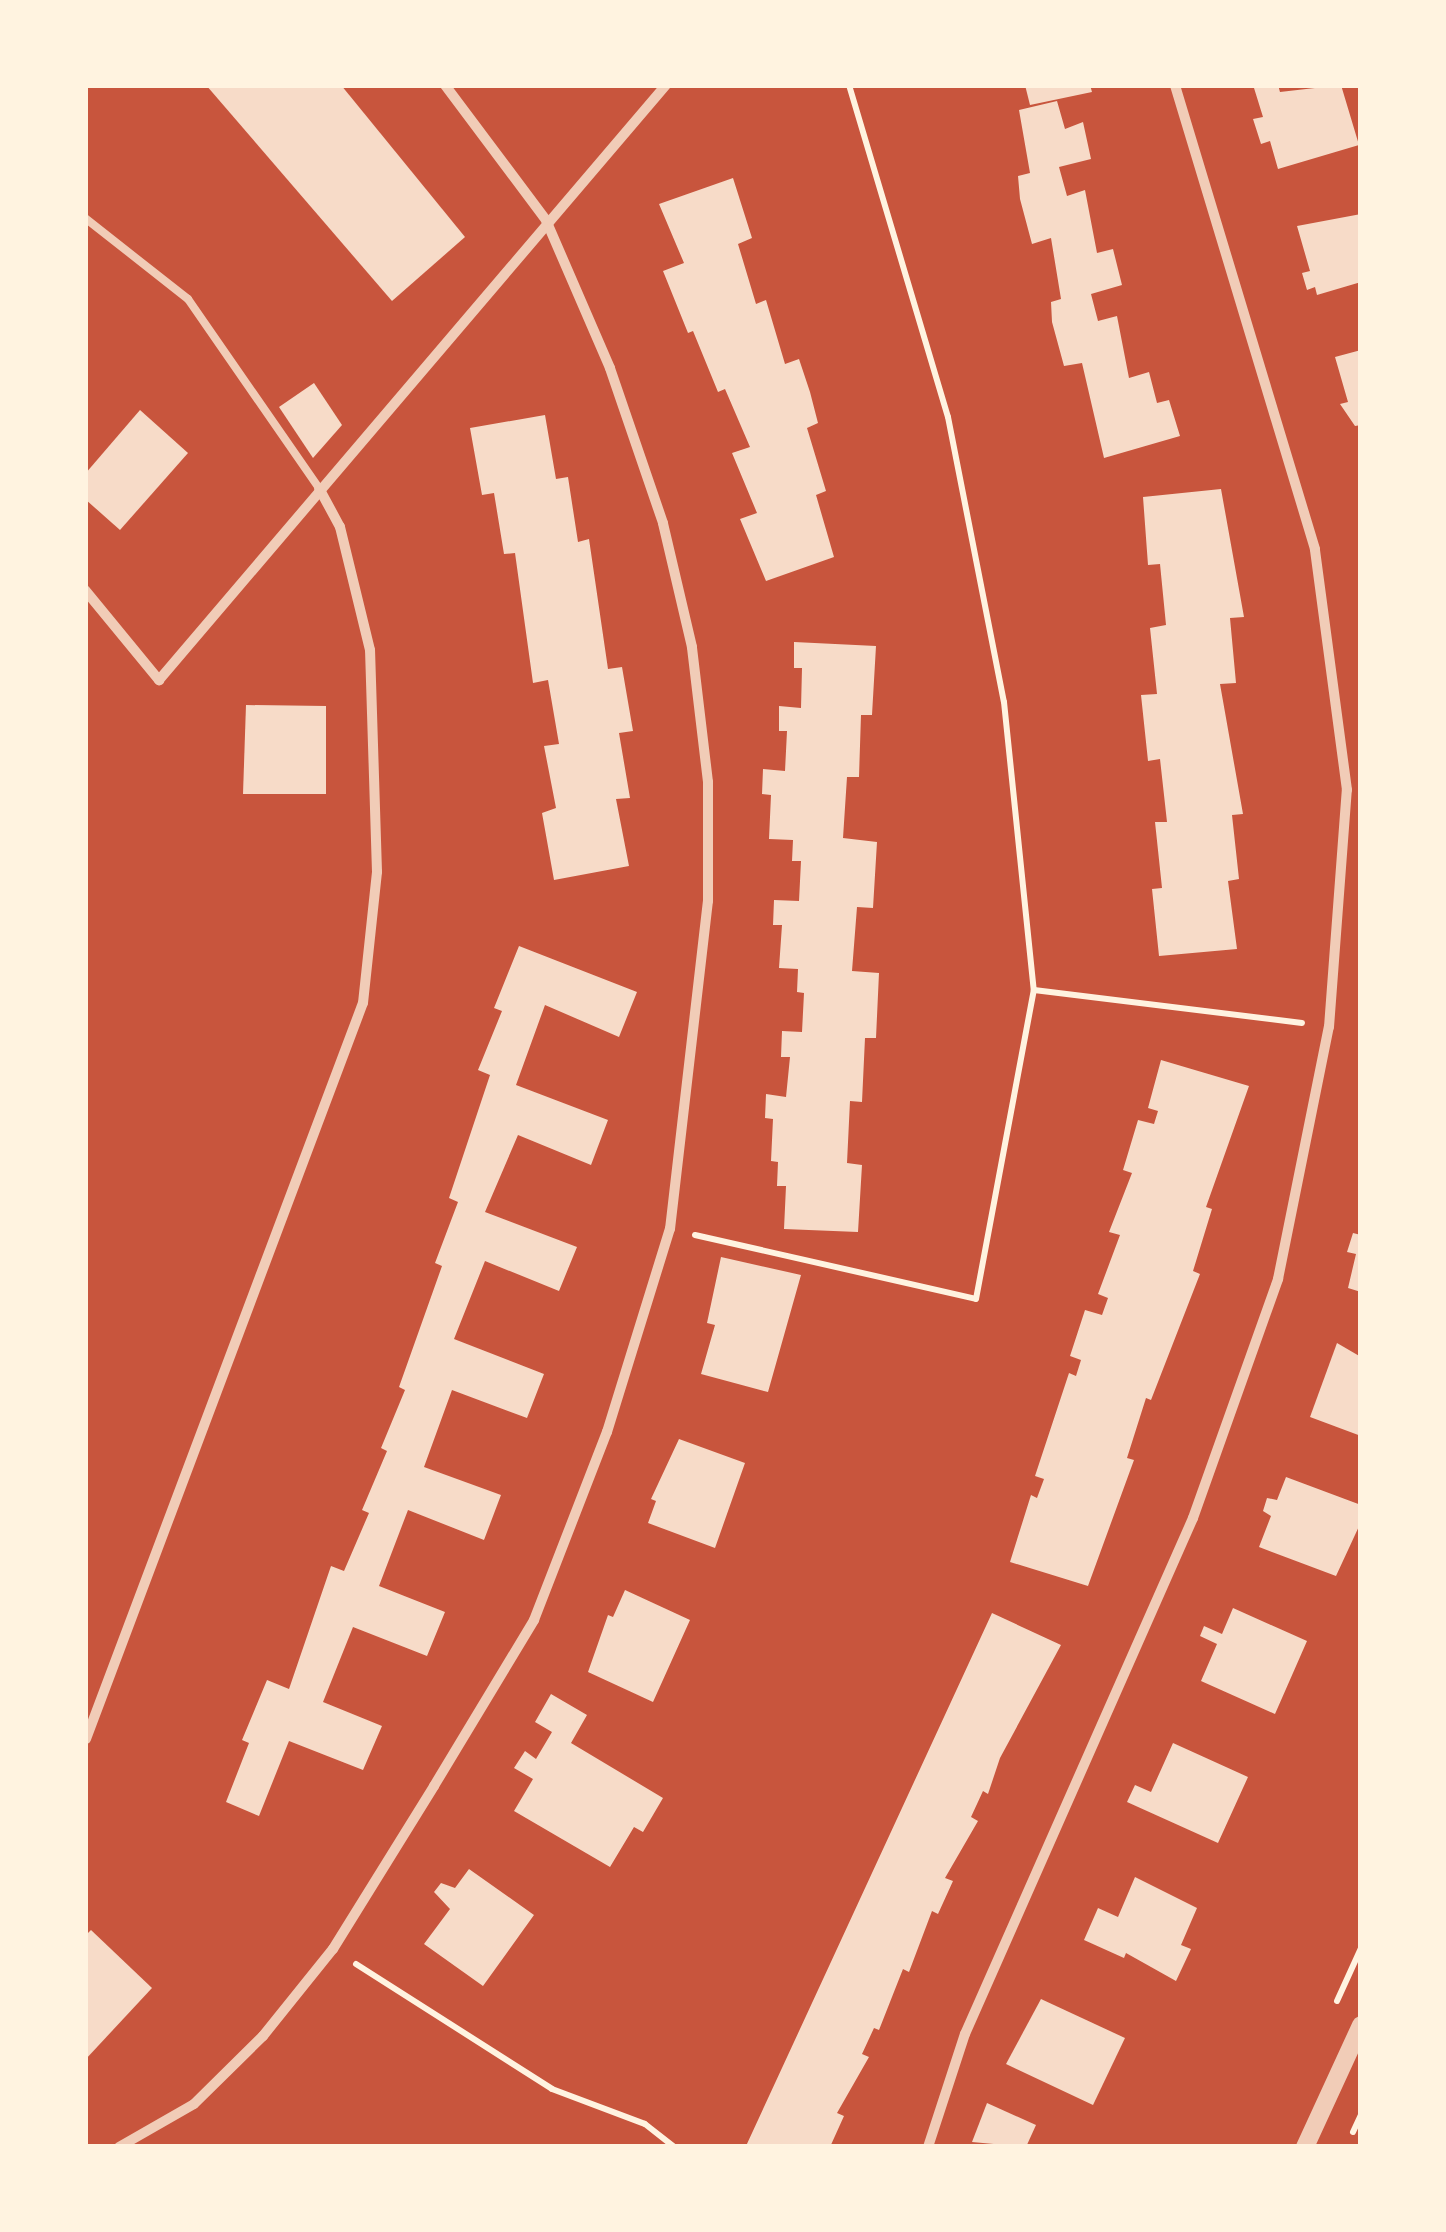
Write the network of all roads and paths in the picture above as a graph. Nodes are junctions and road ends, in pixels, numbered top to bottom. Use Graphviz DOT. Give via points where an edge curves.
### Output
graph roads {
  1 [pos="445,85"];
  2 [pos="666,85"];
  3 [pos="849,85"];
  4 [pos="1175,85"];
  5 [pos="85,218"];
  6 [pos="546,220"];
  7 [pos="319,488"];
  8 [pos="85,590"];
  9 [pos="1034,990"];
  10 [pos="1329,1027"];
  11 [pos="670,1229"];
  12 [pos="86,1739"];
  13 [pos="333,1949"];
  14 [pos="1361,2025"];
  15 [pos="119,2147"];
  16 [pos="674,2147"];
  17 [pos="928,2147"];
  18 [pos="1305,2147"];
  1 -- 6 [label="street"];
  2 -- 6 [label="street"];
  3 -- 9 [label="path" via="948,417 1004,702"];
  4 -- 10 [label="street" via="1315,549 1348,790"];
  5 -- 7 [label="lane" via="188,299"];
  6 -- 7 [label="street"];
  6 -- 11 [label="street" via="610,368 664,523 692,647 708,782 708,901"];
  7 -- 8 [label="street" via="159,680"];
  7 -- 12 [label="street" via="340,527 370,650 377,872 363,1003"];
  9 -- 10 [label="path"];
  9 -- 11 [label="path" via="976,1299"];
  10 -- 17 [label="street" via="1278,1278 1192,1518 965,2034"];
  11 -- 13 [label="street" via="607,1432 534,1620"];
  13 -- 15 [label="street" via="262,2036 194,2104"];
  13 -- 16 [label="path" via="552,2090 645,2124"];
  14 -- 18 [label="street"];
}
